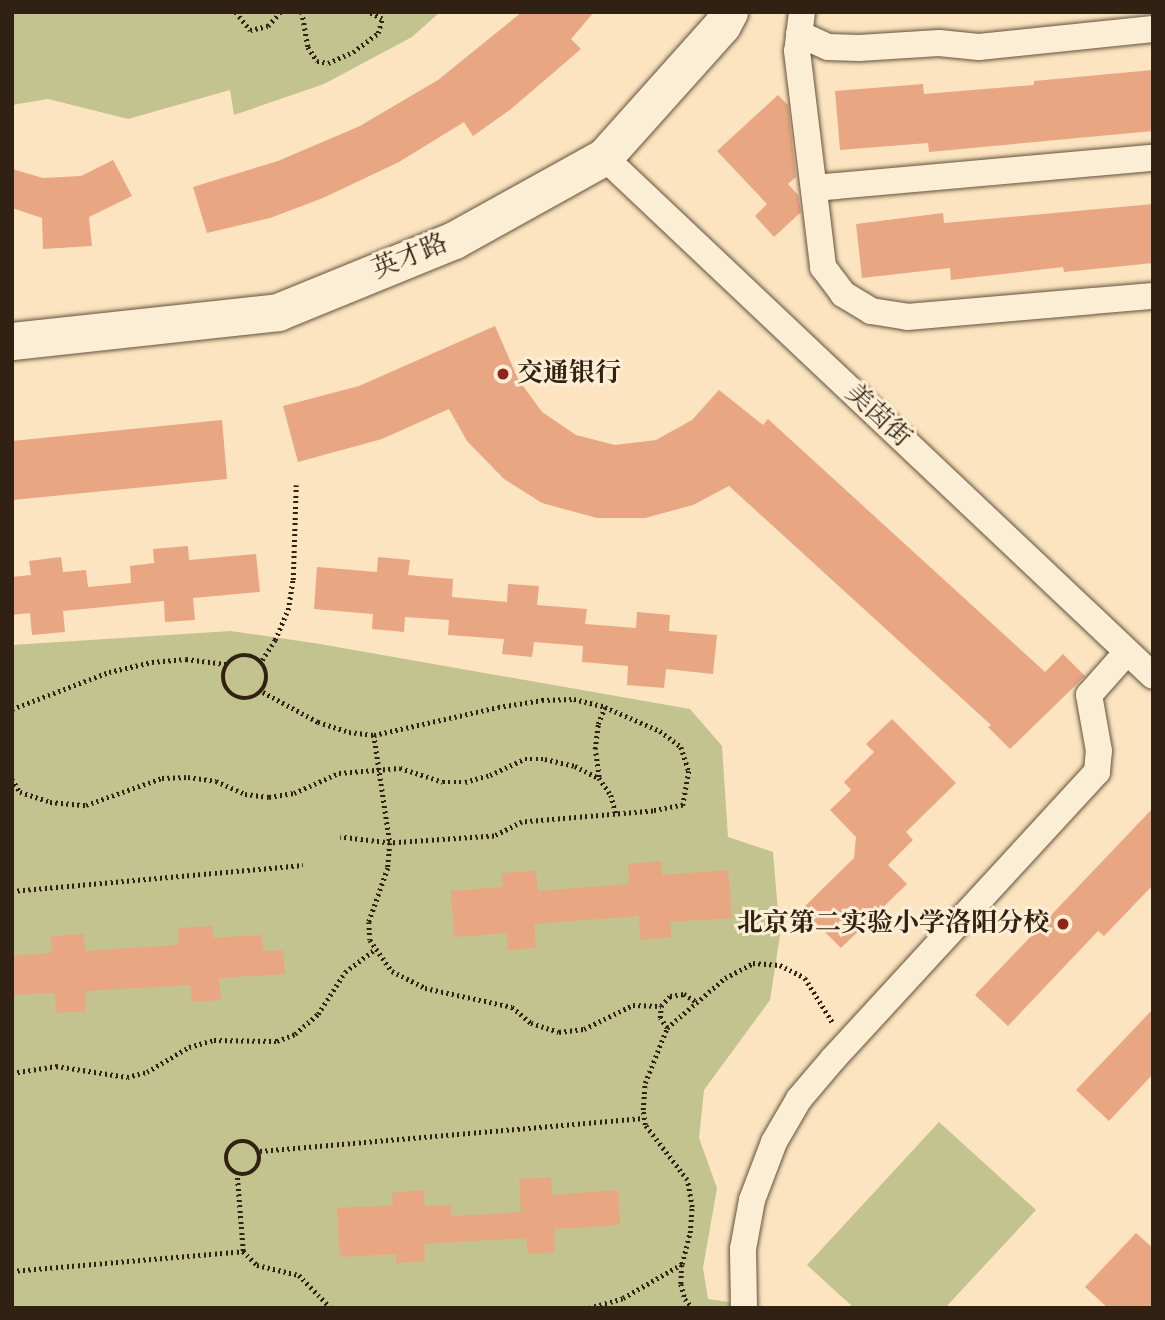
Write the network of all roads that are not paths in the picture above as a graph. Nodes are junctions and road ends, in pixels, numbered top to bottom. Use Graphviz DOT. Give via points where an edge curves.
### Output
graph roads {
  1 [pos="711,12"];
  2 [pos="729,12"];
  3 [pos="801,23"];
  4 [pos="1153,29"];
  5 [pos="604,157"];
  6 [pos="1153,159"];
  7 [pos="814,188"];
  8 [pos="1153,296"];
  9 [pos="12,325"];
  10 [pos="12,341"];
  11 [pos="1127,652"];
  12 [pos="1153,676"];
  13 [pos="744,1308"];
  1 -- 9 [label="main road, 英才路" via="595,144 449,225 271,296"];
  2 -- 5 [label="main road, 英才路"];
  3 -- 4 [label="street" via="828,47 859,48 939,43 979,47"];
  3 -- 7 [label="street" via="797,51"];
  5 -- 10 [label="main road, 英才路" via="454,240 278,312"];
  5 -- 11 [label="street, 美茵街"];
  6 -- 7 [label="street"];
  7 -- 8 [label="street" via="823,267 843,294 871,311 907,317"];
  11 -- 12 [label="street, 美茵街"];
  11 -- 13 [label="street" via="1089,695 1099,751 1097,772 799,1099 774,1142 752,1200 743,1249"];
}
